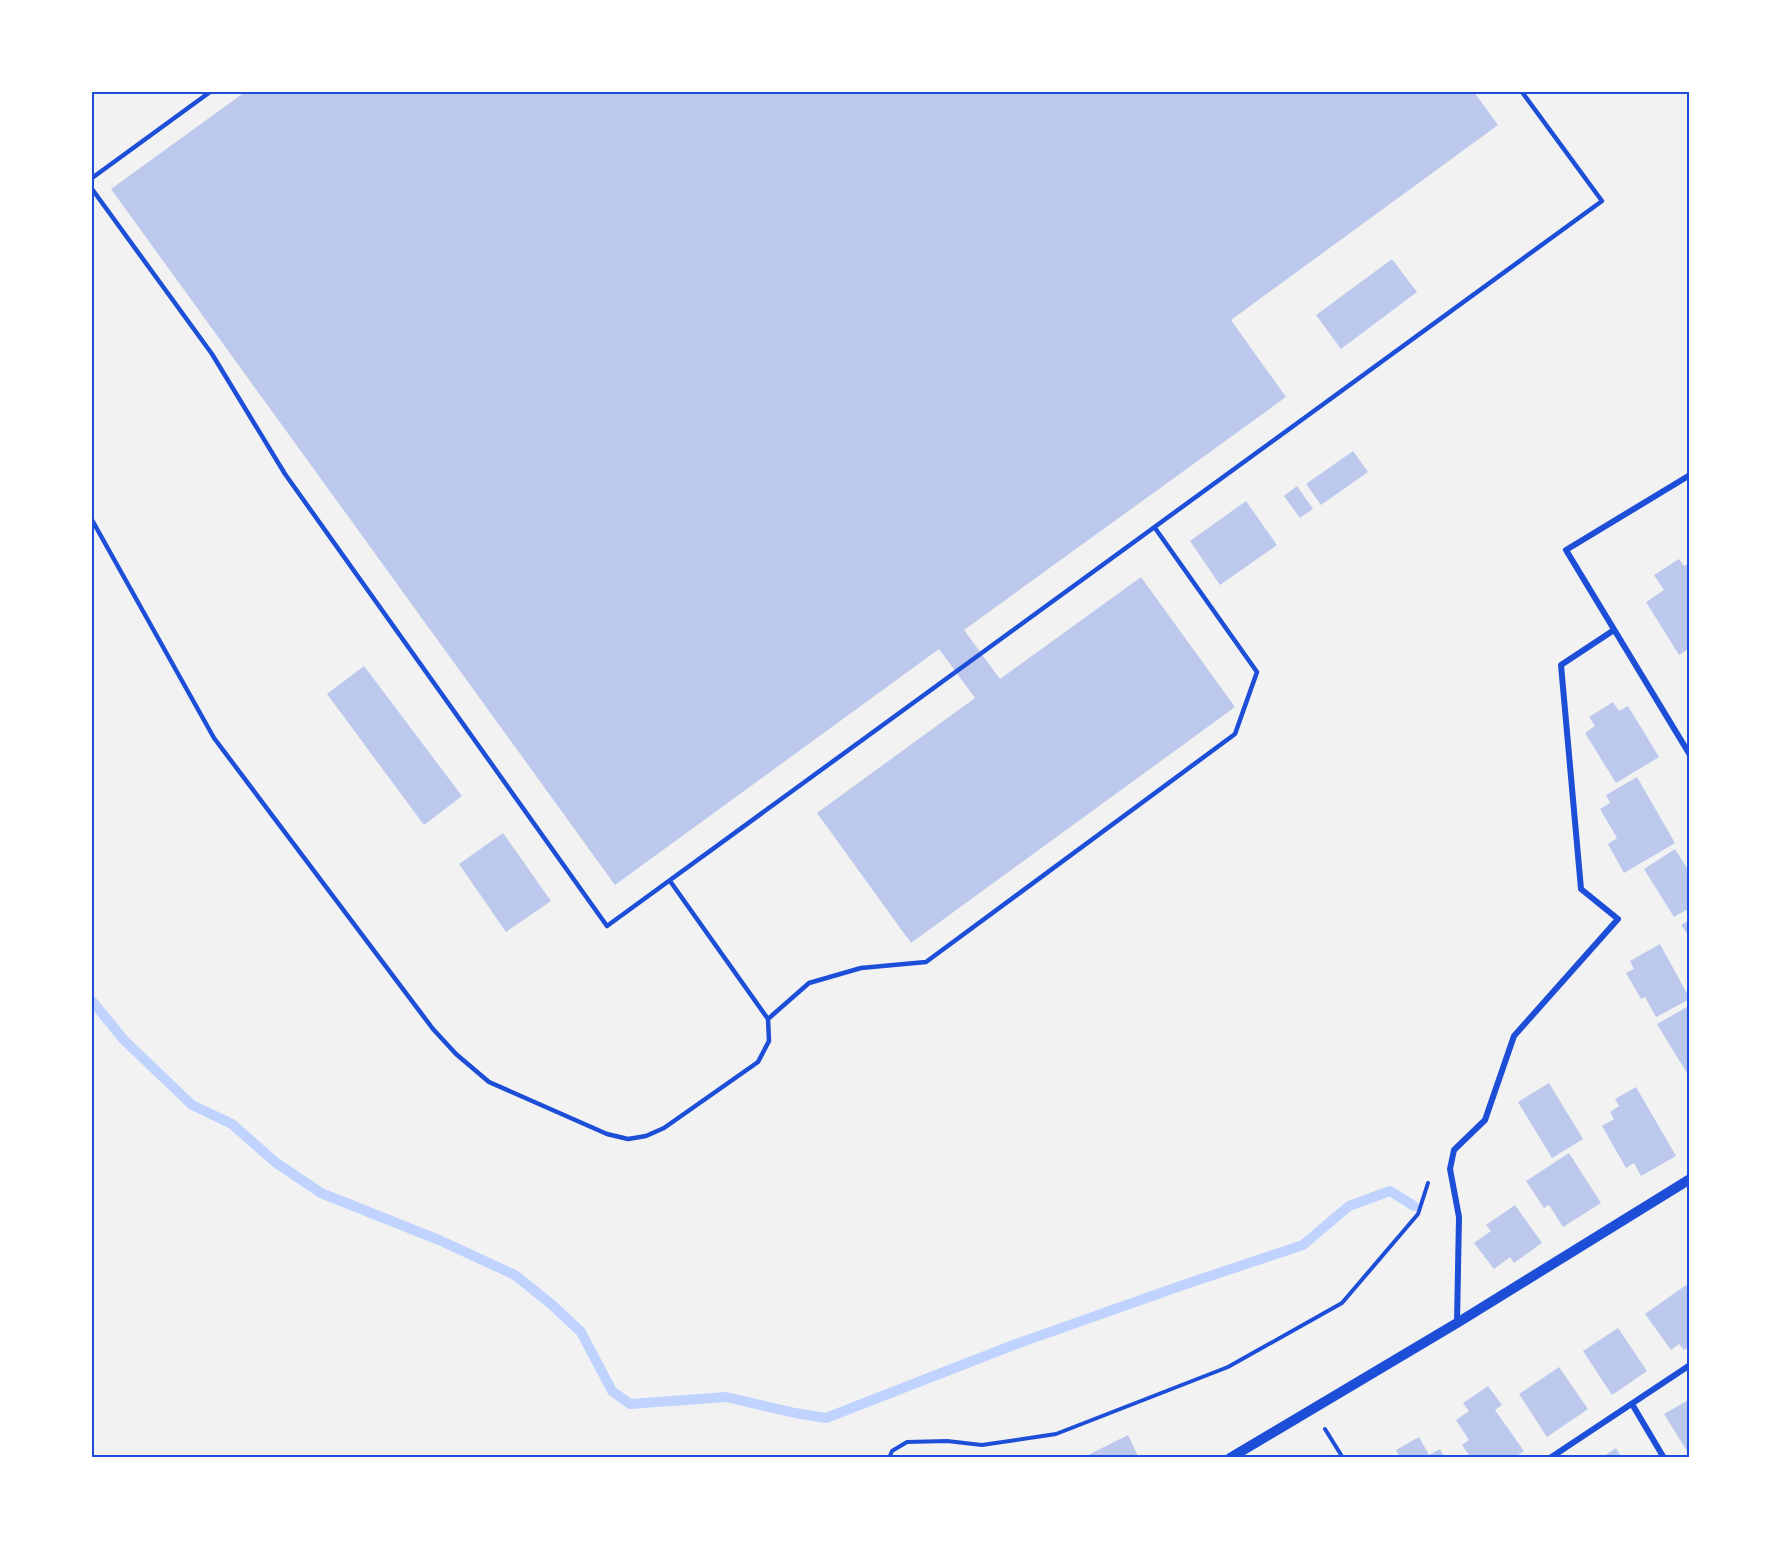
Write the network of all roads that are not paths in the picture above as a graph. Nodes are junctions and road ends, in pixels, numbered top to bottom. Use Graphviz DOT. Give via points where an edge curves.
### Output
graph roads {
  1 [pos="210,92"];
  2 [pos="1522,92"];
  3 [pos="92,178"];
  4 [pos="92,189"];
  5 [pos="1689,475"];
  6 [pos="92,520"];
  7 [pos="1155,528"];
  8 [pos="1614,630"];
  9 [pos="1689,755"];
  10 [pos="670,881"];
  11 [pos="768,1020"];
  12 [pos="1689,1179"];
  13 [pos="1457,1323"];
  14 [pos="1689,1365"];
  15 [pos="1632,1404"];
  16 [pos="1230,1458"];
  17 [pos="1550,1458"];
  18 [pos="1664,1458"];
  1 -- 3 [label="lane"];
  2 -- 7 [label="lane" via="1602,201"];
  4 -- 10 [label="lane" via="212,354 285,474 607,926"];
  5 -- 8 [label="street" via="1566,550"];
  6 -- 11 [label="lane" via="214,738 433,1029 489,1082 607,1134 628,1139 646,1136 664,1128 758,1062 769,1041"];
  7 -- 10 [label="lane"];
  7 -- 11 [label="lane" via="1257,672 1235,734 926,962 861,968 809,983"];
  8 -- 9 [label="street"];
  8 -- 13 [label="street" via="1561,665 1581,888 1618,919 1514,1036 1485,1120 1454,1150 1450,1169 1459,1217"];
  10 -- 11 [label="lane"];
  12 -- 13 [label="street"];
  13 -- 16 [label="street"];
  14 -- 15 [label="street"];
  15 -- 17 [label="street"];
  15 -- 18 [label="street"];
}
